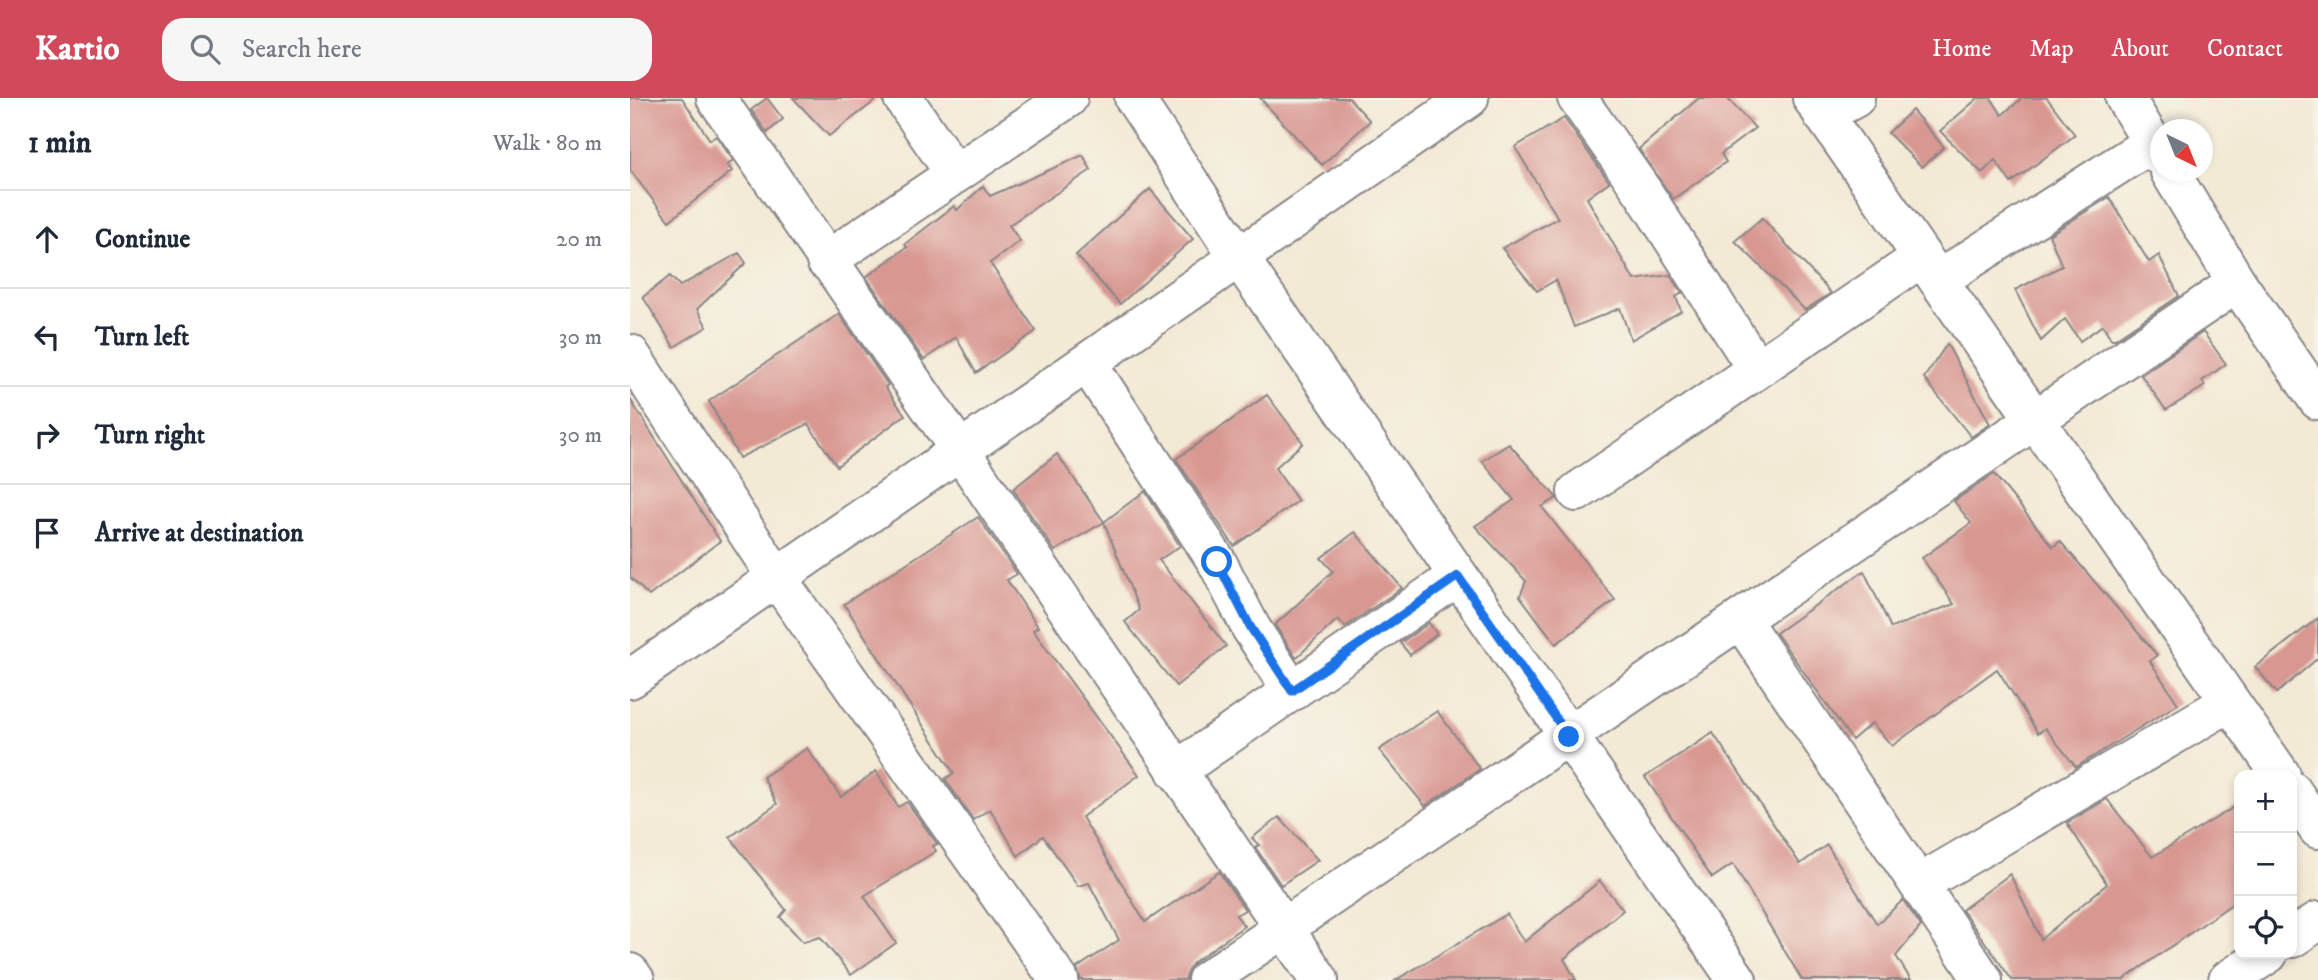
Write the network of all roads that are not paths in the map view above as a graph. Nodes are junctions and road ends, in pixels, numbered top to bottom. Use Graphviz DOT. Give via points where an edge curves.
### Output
graph roads {
  1 [pos="716,98"];
  2 [pos="903,98"];
  3 [pos="1068,98"];
  4 [pos="1134,98"];
  5 [pos="1469,98"];
  6 [pos="1577,98"];
  7 [pos="2125,98"];
  8 [pos="1830,104"];
  9 [pos="2150,139"];
  10 [pos="2150,162"];
  11 [pos="955,174"];
  12 [pos="2176,182"];
  13 [pos="1240,259"];
  14 [pos="826,261"];
  15 [pos="1930,269"];
  16 [pos="2237,283"];
  17 [pos="1088,364"];
  18 [pos="1756,368"];
  19 [pos="637,379"];
  20 [pos="2318,400"];
  21 [pos="2035,420"];
  22 [pos="961,452"];
  23 [pos="1577,492"];
  24 [pos="1458,576"];
  25 [pos="778,578"];
  26 [pos="1741,620"];
  27 [pos="630,679"];
  28 [pos="1292,691"];
  29 [pos="2230,702"];
  30 [pos="1569,737"];
  31 [pos="2278,770"];
  32 [pos="1177,771"];
  33 [pos="2297,799"];
  34 [pos="2318,830"];
  35 [pos="1919,884"];
  36 [pos="2318,921"];
  37 [pos="1283,929"];
  38 [pos="2297,935"];
  39 [pos="2260,959"];
  40 [pos="630,973"];
  41 [pos="635,980"];
  42 [pos="1059,980"];
  43 [pos="1207,980"];
  44 [pos="1319,980"];
  45 [pos="1737,980"];
  46 [pos="1983,980"];
  47 [pos="2228,980"];
  1 -- 14 [label="street"];
  2 -- 11 [label="street"];
  3 -- 11 [label="street"];
  4 -- 13 [label="street"];
  5 -- 13 [label="street"];
  6 -- 18 [label="street"];
  7 -- 9 [label="street"];
  8 -- 15 [label="street"];
  10 -- 15 [label="street"];
  11 -- 14 [label="street"];
  12 -- 16 [label="street"];
  13 -- 17 [label="street"];
  13 -- 24 [label="street"];
  14 -- 22 [label="street"];
  15 -- 18 [label="street"];
  15 -- 21 [label="street"];
  16 -- 20 [label="street"];
  16 -- 21 [label="street"];
  17 -- 22 [label="street"];
  17 -- 28 [label="street" via="1217,562 1251,628"];
  18 -- 23 [label="street"];
  19 -- 25 [label="street"];
  21 -- 26 [label="street"];
  21 -- 29 [label="street"];
  22 -- 25 [label="street"];
  22 -- 32 [label="street"];
  24 -- 28 [label="street"];
  24 -- 30 [label="street"];
  25 -- 27 [label="street"];
  25 -- 42 [label="street"];
  26 -- 30 [label="street"];
  26 -- 35 [label="street"];
  28 -- 32 [label="street"];
  29 -- 31 [label="street"];
  29 -- 35 [label="street"];
  30 -- 37 [label="street"];
  30 -- 45 [label="street"];
  32 -- 37 [label="street"];
  33 -- 34 [label="street"];
  35 -- 46 [label="street"];
  36 -- 38 [label="street"];
  37 -- 43 [label="street"];
  37 -- 44 [label="street"];
  39 -- 47 [label="street"];
  40 -- 41 [label="street"];
}
